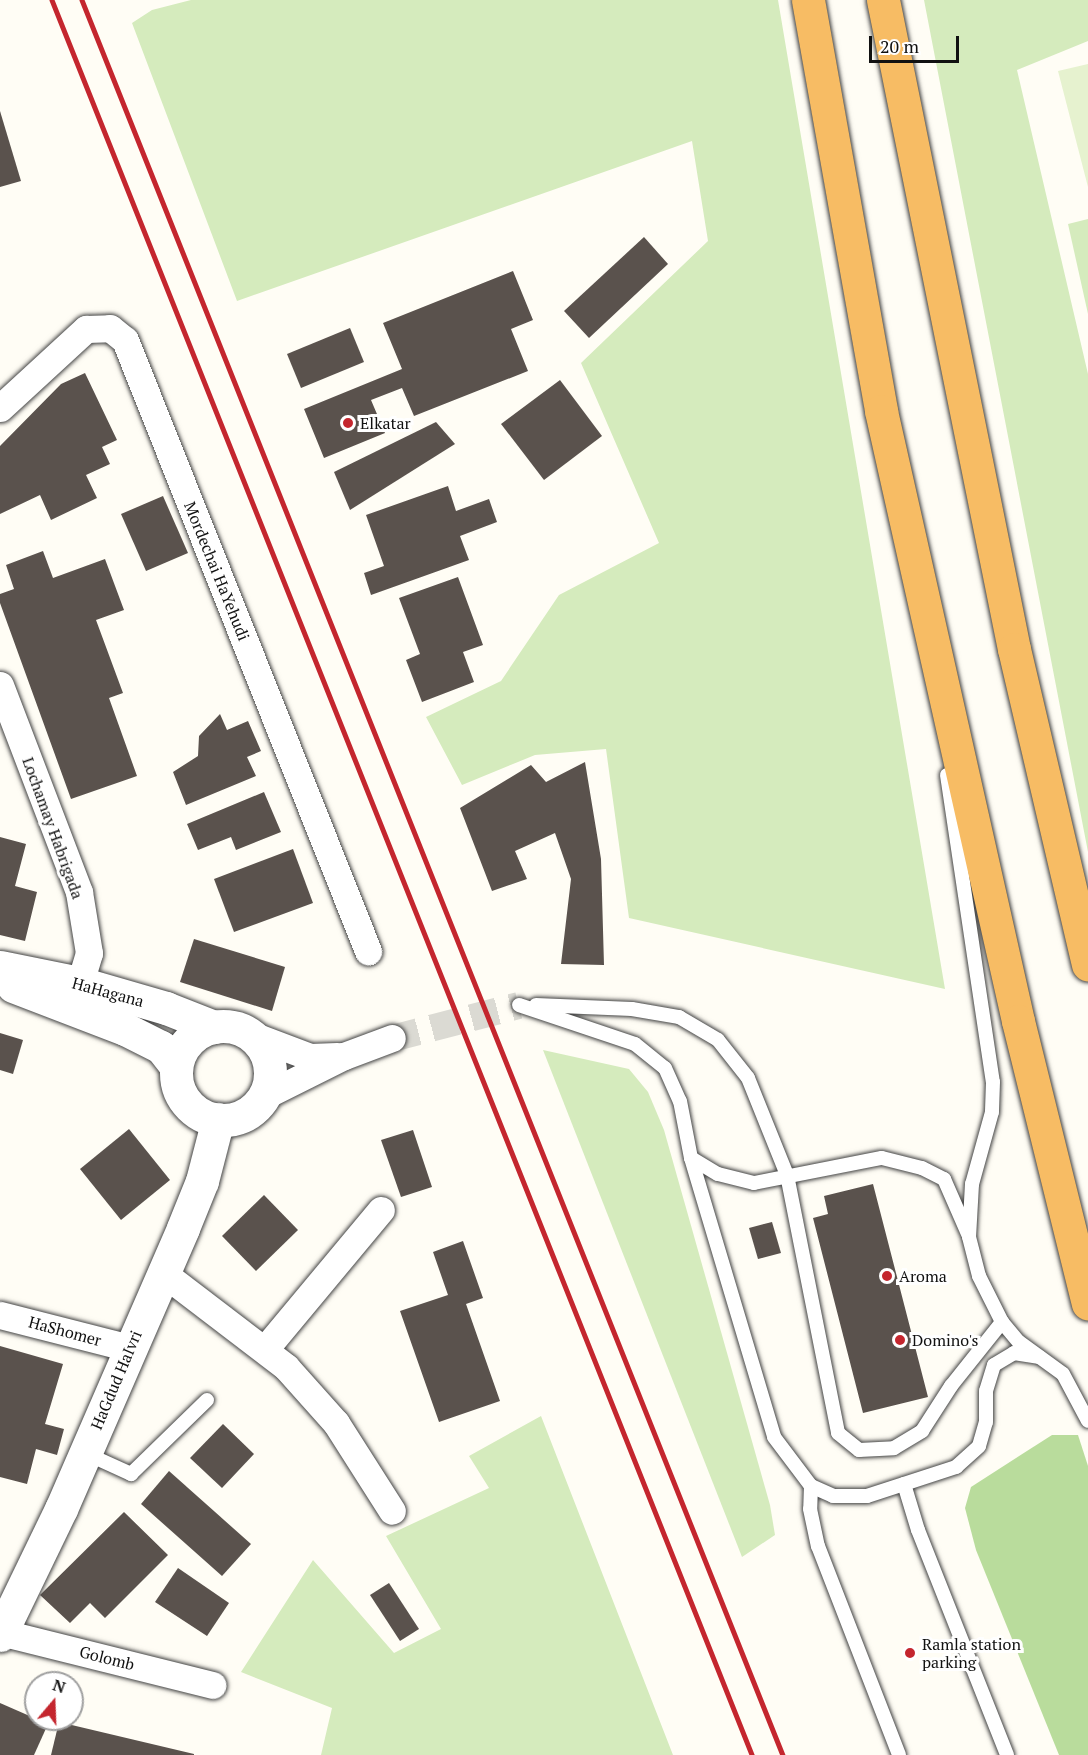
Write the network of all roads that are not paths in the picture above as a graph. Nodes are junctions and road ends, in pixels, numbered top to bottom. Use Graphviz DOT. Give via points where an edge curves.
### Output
graph roads {
  1 [pos="808,0"];
  2 [pos="883,0"];
  3 [pos="0,408"];
  4 [pos="912,550"];
  5 [pos="0,685"];
  6 [pos="368,951"];
  7 [pos="1088,964"];
  8 [pos="0,967"];
  9 [pos="0,982"];
  10 [pos="76,996"];
  11 [pos="214,1027"];
  12 [pos="249,1034"];
  13 [pos="392,1038"];
  14 [pos="344,1056"];
  15 [pos="176,1066"];
  16 [pos="264,1096"];
  17 [pos="218,1119"];
  18 [pos="691,1158"];
  19 [pos="787,1175"];
  20 [pos="381,1210"];
  21 [pos="969,1237"];
  22 [pos="164,1273"];
  23 [pos="1088,1303"];
  24 [pos="0,1314"];
  25 [pos="1002,1322"];
  26 [pos="129,1348"];
  27 [pos="265,1349"];
  28 [pos="1040,1357"];
  29 [pos="207,1400"];
  30 [pos="1088,1421"];
  31 [pos="85,1453"];
  32 [pos="904,1484"];
  33 [pos="811,1486"];
  34 [pos="393,1511"];
  35 [pos="0,1633"];
  36 [pos="213,1685"];
  37 [pos="899,1755"];
  38 [pos="1007,1755"];
  1 -- 4 [label="highway" via="880,411"];
  2 -- 7 [label="highway" via="1014,649"];
  3 -- 6 [label="street, Mordechai HaYehudi" via="86,328 110,328 125,340"];
  4 -- 21 [label="lane" via="993,1082 992,1112 972,1184"];
  4 -- 23 [label="highway" via="1015,1009"];
  5 -- 10 [label="street, Lochamay Habrigada" via="79,892 89,953"];
  8 -- 10 [label="street, HaHagana"];
  9 -- 10 [label="street, HaHagana"];
  10 -- 11 [label="street, HaHagana" via="166,1008"];
  10 -- 15 [label="street, HaHagana" via="161,1047"];
  11 -- 12 [label="street" via="229,1026"];
  11 -- 15 [label="street" via="189,1040"];
  12 -- 14 [label="street" via="309,1058"];
  12 -- 16 [label="street" via="265,1052 269,1066"];
  13 -- 14 [label="street"];
  14 -- 16 [label="street"];
  15 -- 17 [label="street" via="176,1081 190,1107"];
  16 -- 17 [label="street" via="244,1114"];
  17 -- 22 [label="street, HaGdud HaIvri" via="202,1181"];
  18 -- 19 [label="lane" via="734,1179 754,1183"];
  18 -- 19 [label="lane" via="680,1101 665,1068 635,1044 519,1005 632,1009 679,1017 718,1040 748,1078"];
  18 -- 33 [label="lane" via="774,1437"];
  19 -- 21 [label="lane" via="882,1158 922,1168 944,1179"];
  19 -- 25 [label="lane" via="838,1433 859,1450 894,1448 922,1431 951,1386"];
  20 -- 27 [label="street"];
  21 -- 25 [label="lane" via="979,1276"];
  22 -- 26 [label="street, HaGdud HaIvri"];
  22 -- 27 [label="street"];
  24 -- 26 [label="street, HaShomer"];
  25 -- 28 [label="lane" via="1019,1342"];
  26 -- 31 [label="street, HaGdud HaIvri"];
  27 -- 34 [label="street" via="336,1423"];
  28 -- 30 [label="lane" via="1063,1374"];
  28 -- 32 [label="lane" via="1014,1353 994,1365 986,1391 986,1422 979,1446 956,1467"];
  29 -- 31 [label="lane" via="131,1474"];
  31 -- 35 [label="street, HaGdud HaIvri"];
  32 -- 33 [label="lane" via="867,1496 833,1496"];
  32 -- 38 [label="lane" via="918,1530"];
  33 -- 37 [label="lane" via="818,1546"];
  35 -- 36 [label="street, Golomb"];
}
